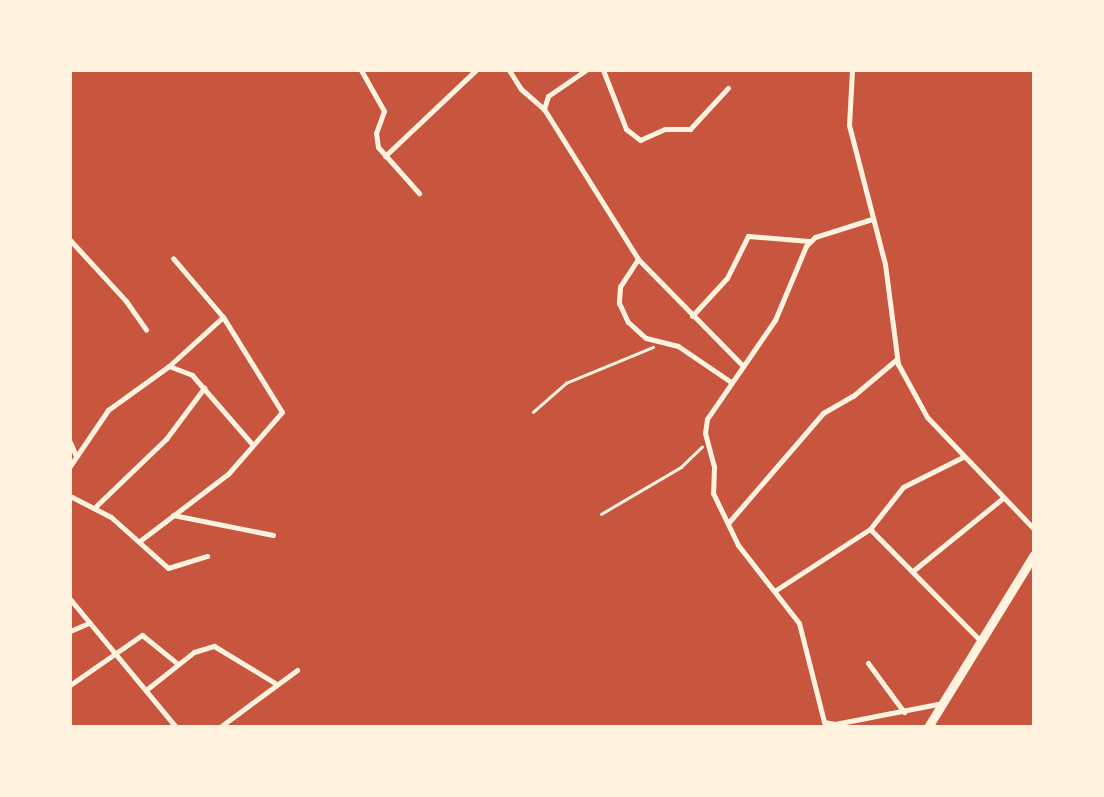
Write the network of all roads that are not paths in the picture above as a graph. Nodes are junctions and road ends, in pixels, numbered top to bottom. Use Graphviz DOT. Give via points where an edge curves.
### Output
graph roads {
  1 [pos="361,70"];
  2 [pos="476,70"];
  3 [pos="509,70"];
  4 [pos="586,70"];
  5 [pos="603,70"];
  6 [pos="852,70"];
  7 [pos="728,88"];
  8 [pos="544,108"];
  9 [pos="385,156"];
  10 [pos="419,193"];
  11 [pos="872,219"];
  12 [pos="70,240"];
  13 [pos="810,240"];
  14 [pos="172,258"];
  15 [pos="638,259"];
  16 [pos="692,316"];
  17 [pos="223,317"];
  18 [pos="146,330"];
  19 [pos="897,359"];
  20 [pos="169,366"];
  21 [pos="743,366"];
  22 [pos="732,382"];
  23 [pos="204,388"];
  24 [pos="70,442"];
  25 [pos="252,444"];
  26 [pos="76,456"];
  27 [pos="963,457"];
  28 [pos="70,466"];
  29 [pos="70,496"];
  30 [pos="1003,498"];
  31 [pos="94,508"];
  32 [pos="171,514"];
  33 [pos="728,523"];
  34 [pos="1034,529"];
  35 [pos="870,530"];
  36 [pos="273,535"];
  37 [pos="141,540"];
  38 [pos="1034,555"];
  39 [pos="207,556"];
  40 [pos="914,570"];
  41 [pos="776,590"];
  42 [pos="70,599"];
  43 [pos="90,622"];
  44 [pos="70,631"];
  45 [pos="981,641"];
  46 [pos="115,654"];
  47 [pos="868,663"];
  48 [pos="178,664"];
  49 [pos="297,670"];
  50 [pos="276,684"];
  51 [pos="70,686"];
  52 [pos="146,690"];
  53 [pos="943,702"];
  54 [pos="904,712"];
  55 [pos="176,727"];
  56 [pos="220,727"];
  57 [pos="928,727"];
  1 -- 9 [label="street" via="384,110 375,139"];
  2 -- 9 [label="street"];
  3 -- 8 [label="street"];
  4 -- 8 [label="street" via="548,96"];
  5 -- 7 [label="street" via="626,129 640,140 665,129 690,129"];
  6 -- 11 [label="street" via="847,116"];
  8 -- 15 [label="street"];
  9 -- 10 [label="street"];
  11 -- 13 [label="street"];
  11 -- 19 [label="street" via="890,290"];
  12 -- 18 [label="street"];
  13 -- 16 [label="street" via="748,236 727,278"];
  13 -- 21 [label="street" via="775,320"];
  14 -- 17 [label="street"];
  15 -- 16 [label="street"];
  15 -- 22 [label="street" via="620,287 622,312 646,338 678,346"];
  16 -- 21 [label="street"];
  17 -- 20 [label="street"];
  17 -- 25 [label="street" via="282,408"];
  19 -- 27 [label="street" via="920,408"];
  19 -- 33 [label="street" via="822,413"];
  20 -- 23 [label="street"];
  20 -- 26 [label="street" via="108,410"];
  21 -- 22 [label="street"];
  22 -- 33 [label="street" via="707,420 706,441 714,499"];
  23 -- 25 [label="street"];
  23 -- 31 [label="street" via="166,439"];
  24 -- 26 [label="street"];
  25 -- 32 [label="street" via="228,474"];
  26 -- 28 [label="street"];
  27 -- 30 [label="street"];
  27 -- 35 [label="street" via="903,487"];
  29 -- 31 [label="street"];
  30 -- 34 [label="street"];
  30 -- 40 [label="street"];
  31 -- 37 [label="street"];
  32 -- 36 [label="street"];
  32 -- 37 [label="street"];
  33 -- 41 [label="street"];
  35 -- 40 [label="street"];
  35 -- 41 [label="street"];
  37 -- 39 [label="street" via="168,568"];
  38 -- 45 [label="main road"];
  40 -- 45 [label="street"];
  41 -- 54 [label="street" via="804,633 824,722"];
  42 -- 43 [label="street"];
  43 -- 44 [label="street"];
  43 -- 46 [label="street"];
  45 -- 53 [label="main road"];
  46 -- 48 [label="street" via="142,635"];
  46 -- 51 [label="street"];
  46 -- 52 [label="street"];
  47 -- 54 [label="street"];
  48 -- 50 [label="street" via="214,646"];
  48 -- 52 [label="street"];
  49 -- 50 [label="street"];
  50 -- 56 [label="street"];
  52 -- 55 [label="street"];
  53 -- 54 [label="street"];
  53 -- 57 [label="main road"];
}
